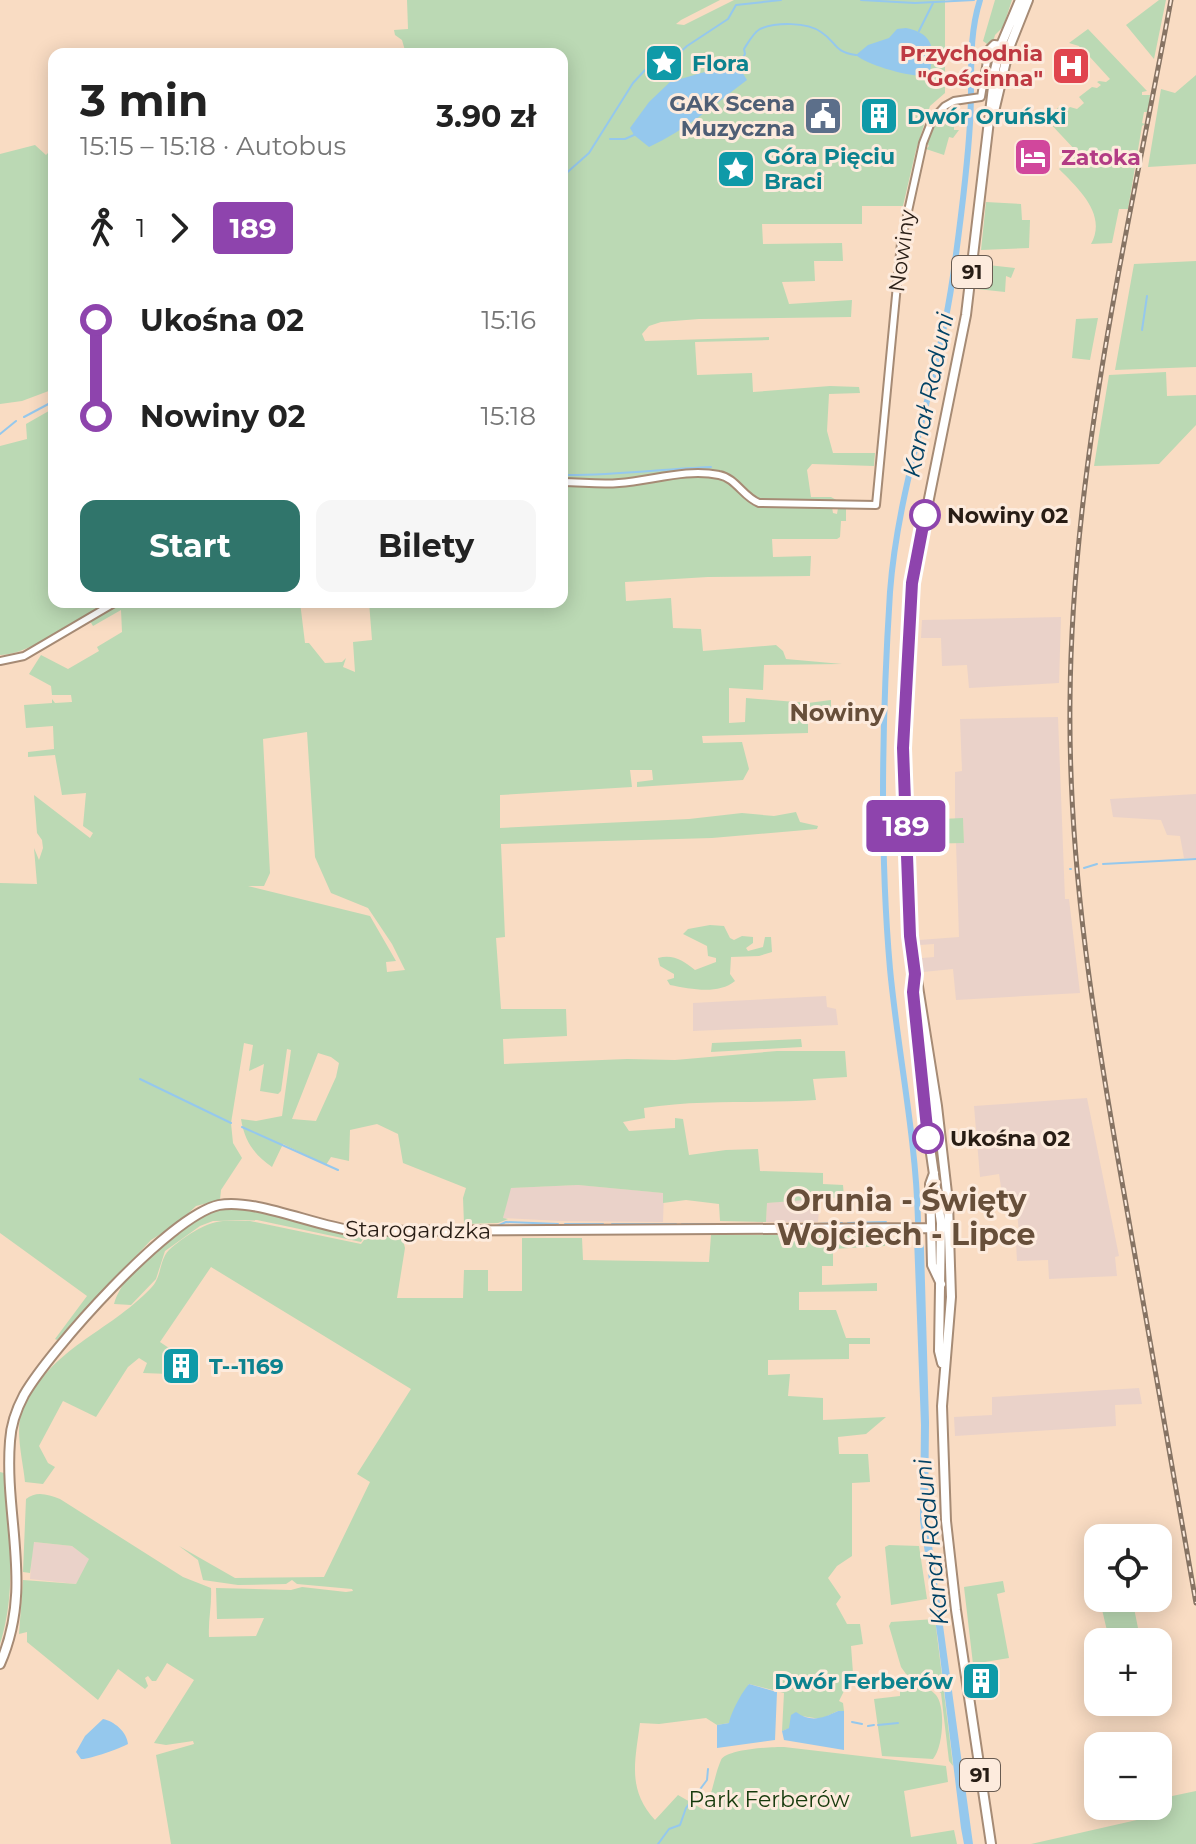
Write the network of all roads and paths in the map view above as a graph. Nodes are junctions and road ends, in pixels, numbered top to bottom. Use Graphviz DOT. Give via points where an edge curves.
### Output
graph roads {
  1 [pos="1020,0"];
  2 [pos="1028,0"];
  3 [pos="1005,46"];
  4 [pos="568,482"];
  5 [pos="106,608"];
  6 [pos="0,661"];
  7 [pos="915,974"];
  8 [pos="943,1159"];
  9 [pos="934,1172"];
  10 [pos="931,1228"];
  11 [pos="942,1285"];
  12 [pos="951,1297"];
  13 [pos="943,1367"];
  14 [pos="0,1664"];
  15 [pos="991,1844"];
  1 -- 3 [label="main road, 91"];
  2 -- 3 [label="main road, 91"];
  3 -- 4 [label="street, Nowiny" via="989,49 983,94 945,106 929,125 906,214 898,271 876,505 759,503 728,477 712,474"];
  3 -- 7 [label="main road, 91" via="966,315 911,594 903,748"];
  5 -- 6 [label="street" via="24,656"];
  7 -- 8 [label="main road, 91"];
  7 -- 9 [label="main road, 91"];
  8 -- 9 [label="main road"];
  8 -- 12 [label="main road, 91"];
  9 -- 10 [label="main road"];
  9 -- 11 [label="main road, 91"];
  10 -- 11 [label="main road" via="933,1269"];
  10 -- 14 [label="main road, Starogardzka" via="355,1231 243,1204 202,1211 136,1264 48,1361 18,1407 9,1459 18,1591"];
  11 -- 12 [label="main road"];
  11 -- 13 [label="main road, 91"];
  12 -- 13 [label="main road, 91"];
  13 -- 15 [label="main road, 91" via="946,1521"];
}
